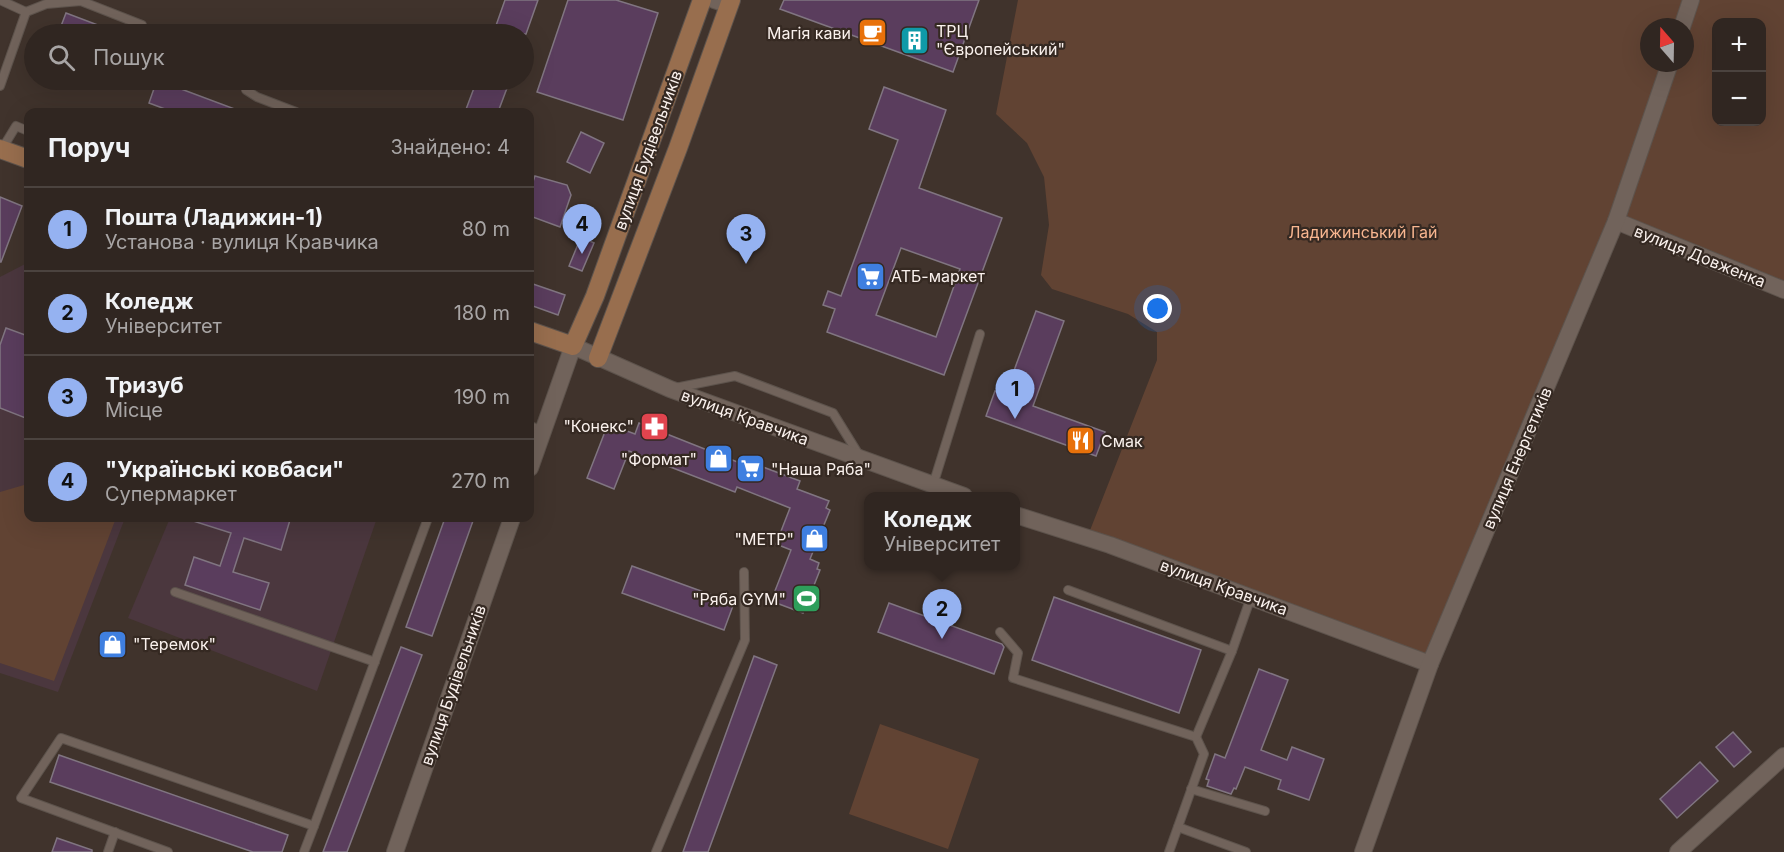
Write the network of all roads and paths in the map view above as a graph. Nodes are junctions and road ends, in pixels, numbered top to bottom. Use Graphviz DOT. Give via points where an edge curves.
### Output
graph roads {
  1 [pos="0,0"];
  2 [pos="702,0"];
  3 [pos="1691,0"];
  4 [pos="724,2"];
  5 [pos="26,12"];
  6 [pos="1685,18"];
  7 [pos="139,24"];
  8 [pos="1667,72"];
  9 [pos="0,86"];
  10 [pos="246,90"];
  11 [pos="286,108"];
  12 [pos="24,129"];
  13 [pos="1,149"];
  14 [pos="24,158"];
  15 [pos="1616,221"];
  16 [pos="1784,290"];
  17 [pos="534,332"];
  18 [pos="980,334"];
  19 [pos="573,346"];
  20 [pos="598,358"];
  21 [pos="670,389"];
  22 [pos="536,428"];
  23 [pos="862,461"];
  24 [pos="933,485"];
  25 [pos="953,492"];
  26 [pos="1020,515"];
  27 [pos="427,522"];
  28 [pos="511,522"];
  29 [pos="744,572"];
  30 [pos="1068,590"];
  31 [pos="175,592"];
  32 [pos="1251,597"];
  33 [pos="1000,632"];
  34 [pos="1232,651"];
  35 [pos="375,662"];
  36 [pos="1430,664"];
  37 [pos="1196,737"];
  38 [pos="1784,756"];
  39 [pos="1191,789"];
  40 [pos="1265,811"];
  41 [pos="314,826"];
  42 [pos="1178,827"];
  43 [pos="115,832"];
  44 [pos="108,852"];
  45 [pos="168,852"];
  46 [pos="304,852"];
  47 [pos="395,852"];
  48 [pos="656,852"];
  49 [pos="1169,852"];
  50 [pos="1246,852"];
  51 [pos="1363,852"];
  52 [pos="1678,852"];
  1 -- 5 [label="lane"];
  2 -- 19 [label="street, вулиця Будівельників" via="596,296"];
  3 -- 6 [label="street"];
  4 -- 20 [label="street" via="678,148"];
  5 -- 7 [label="lane" via="46,4 81,1"];
  5 -- 9 [label="lane"];
  8 -- 15 [label="street, вулиця Енергетиків"];
  10 -- 11 [label="lane"];
  12 -- 13 [label="lane" via="16,126"];
  13 -- 14 [label="street"];
  15 -- 16 [label="street, вулиця Довженка"];
  15 -- 36 [label="street, вулиця Енергетиків"];
  17 -- 19 [label="street, вулиця Кравчика"];
  18 -- 24 [label="lane"];
  19 -- 20 [label="street, вулиця Кравчика"];
  19 -- 22 [label="street, вулиця Будівельників"];
  20 -- 21 [label="street, вулиця Кравчика"];
  21 -- 23 [label="street, вулиця Кравчика"];
  21 -- 23 [label="lane" via="735,376 833,413"];
  23 -- 24 [label="street, вулиця Кравчика"];
  24 -- 25 [label="street, вулиця Кравчика"];
  26 -- 32 [label="street, вулиця Кравчика"];
  27 -- 35 [label="lane"];
  28 -- 47 [label="street, вулиця Будівельників"];
  29 -- 48 [label="lane" via="746,640"];
  30 -- 34 [label="lane"];
  31 -- 35 [label="lane"];
  32 -- 34 [label="lane"];
  32 -- 36 [label="street, вулиця Кравчика"];
  33 -- 37 [label="lane" via="1018,653 1013,678"];
  34 -- 37 [label="lane"];
  35 -- 41 [label="lane"];
  36 -- 51 [label="street, вулиця Енергетиків"];
  37 -- 39 [label="lane" via="1204,754"];
  38 -- 52 [label="street"];
  39 -- 40 [label="lane"];
  39 -- 42 [label="lane"];
  41 -- 43 [label="lane" via="61,738 21,798"];
  41 -- 46 [label="lane"];
  42 -- 49 [label="lane"];
  42 -- 50 [label="lane"];
  43 -- 44 [label="lane"];
  43 -- 45 [label="lane"];
}
